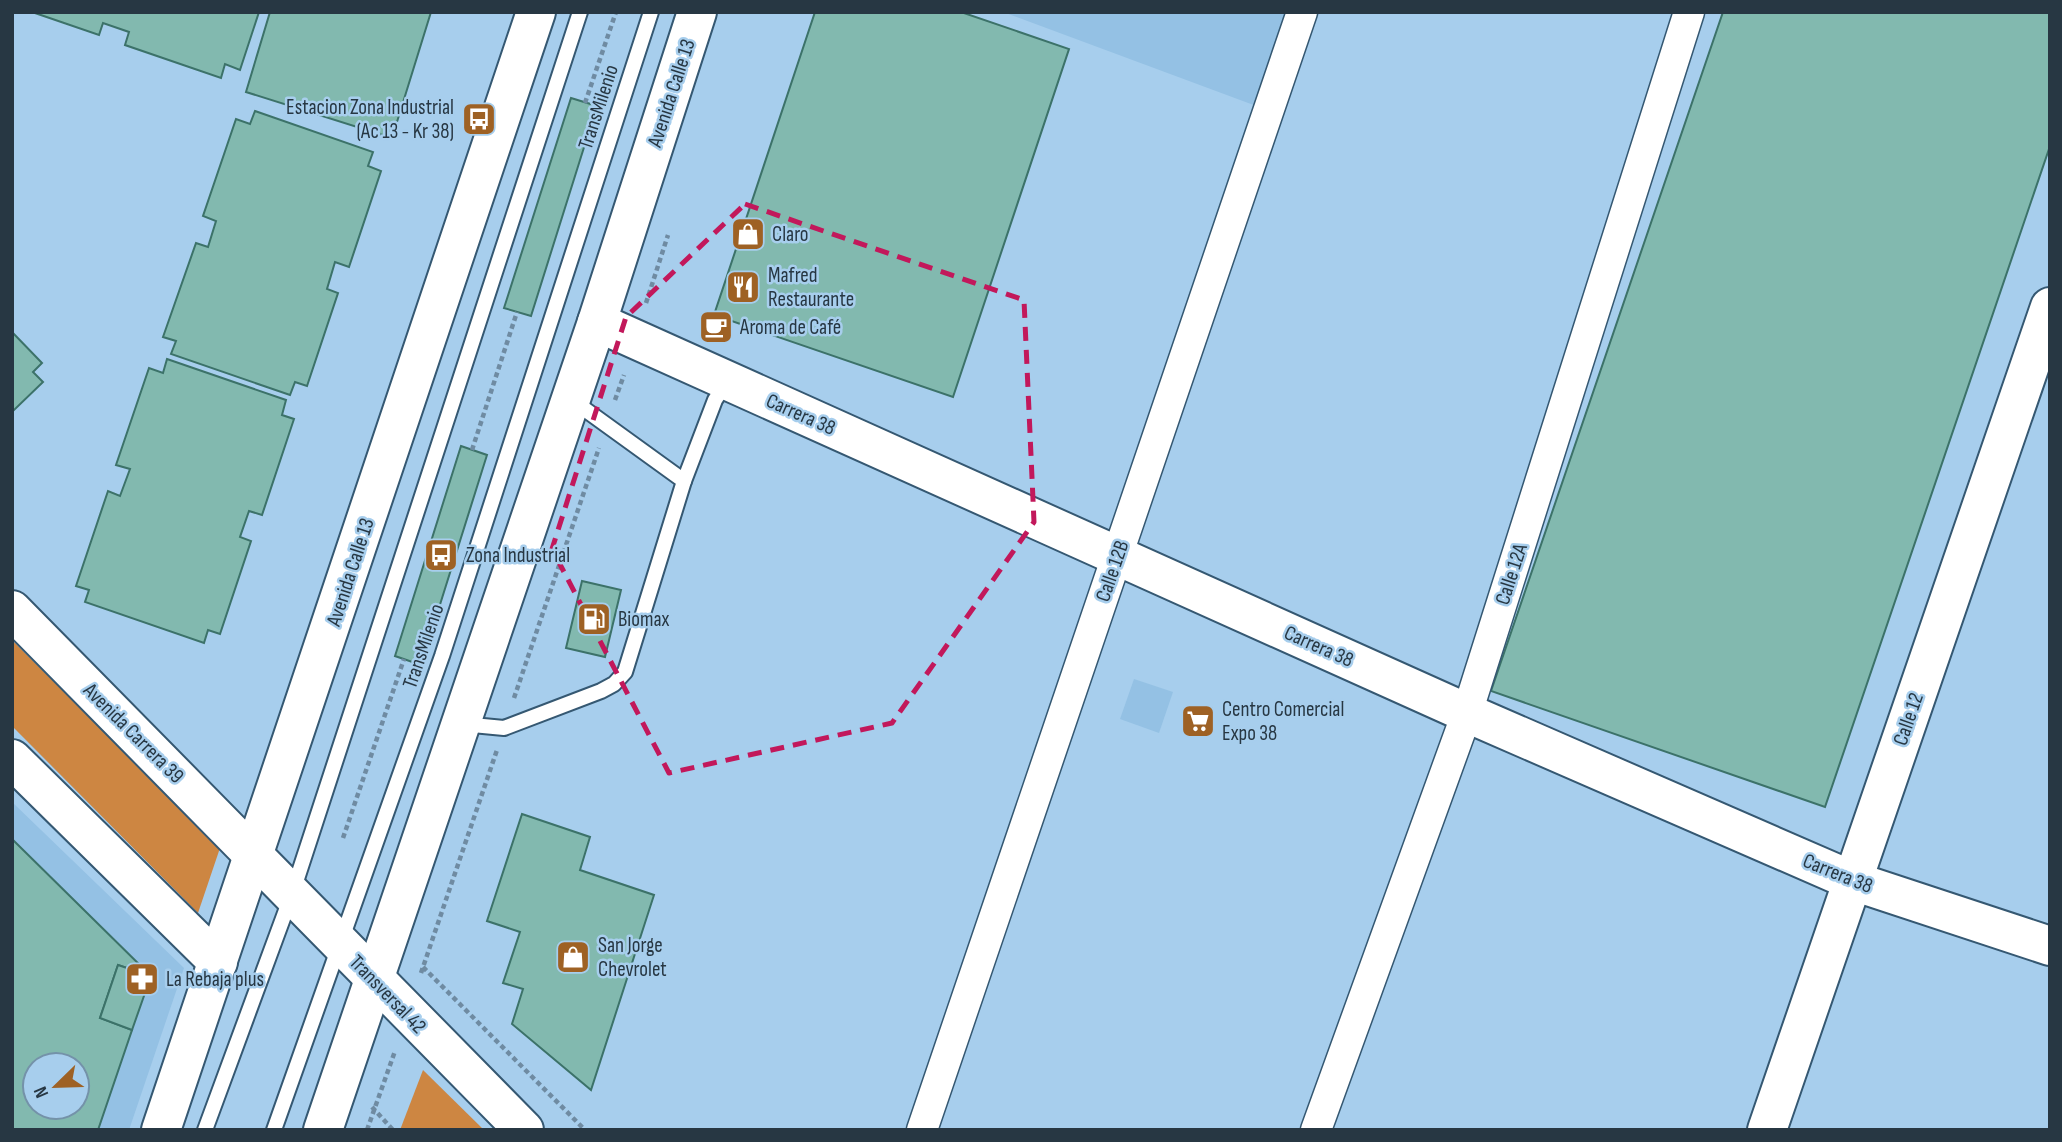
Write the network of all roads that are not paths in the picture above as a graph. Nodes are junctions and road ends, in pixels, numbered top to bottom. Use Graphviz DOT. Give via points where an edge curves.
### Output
graph roads {
  1 [pos="536,12"];
  2 [pos="580,12"];
  3 [pos="651,12"];
  4 [pos="697,12"];
  5 [pos="1302,12"];
  6 [pos="1689,12"];
  7 [pos="2050,307"];
  8 [pos="597,322"];
  9 [pos="727,381"];
  10 [pos="571,399"];
  11 [pos="684,481"];
  12 [pos="1117,556"];
  13 [pos="12,610"];
  14 [pos="1467,713"];
  15 [pos="461,724"];
  16 [pos="12,759"];
  17 [pos="255,856"];
  18 [pos="1853,881"];
  19 [pos="292,894"];
  20 [pos="341,946"];
  21 [pos="2050,946"];
  22 [pos="218,962"];
  23 [pos="374,981"];
  24 [pos="161,1130"];
  25 [pos="205,1130"];
  26 [pos="274,1130"];
  27 [pos="323,1130"];
  28 [pos="524,1130"];
  29 [pos="922,1130"];
  30 [pos="1316,1130"];
  31 [pos="1767,1130"];
  1 -- 17 [label="street, Avenida Calle 13"];
  2 -- 19 [label="lane"];
  3 -- 20 [label="lane, TransMilenio" via="442,656"];
  4 -- 8 [label="street, Avenida Calle 13"];
  5 -- 12 [label="street, Calle 12B"];
  6 -- 14 [label="street, Calle 12A"];
  7 -- 18 [label="street, Calle 12"];
  8 -- 9 [label="street, Carrera 38"];
  8 -- 10 [label="street, Avenida Calle 13"];
  9 -- 11 [label="lane" via="715,400"];
  9 -- 12 [label="street, Carrera 38"];
  10 -- 11 [label="lane"];
  10 -- 15 [label="street, Avenida Calle 13"];
  11 -- 15 [label="lane" via="625,672 614,684 504,728"];
  12 -- 14 [label="street, Carrera 38"];
  12 -- 29 [label="street, Calle 12B"];
  13 -- 17 [label="street, Avenida Carrera 39"];
  14 -- 18 [label="street, Carrera 38"];
  14 -- 30 [label="street, Calle 12A"];
  15 -- 23 [label="street, Avenida Calle 13"];
  16 -- 22 [label="street"];
  17 -- 19 [label="street, Transversal 42"];
  17 -- 22 [label="street, Avenida Calle 13"];
  18 -- 21 [label="street, Carrera 38"];
  18 -- 31 [label="street, Calle 12"];
  19 -- 20 [label="street, Transversal 42"];
  19 -- 25 [label="lane"];
  20 -- 23 [label="street, Transversal 42"];
  20 -- 26 [label="lane, TransMilenio"];
  22 -- 24 [label="street, Avenida Calle 13"];
  23 -- 27 [label="street, Avenida Calle 13"];
  23 -- 28 [label="street, Transversal 42"];
}
